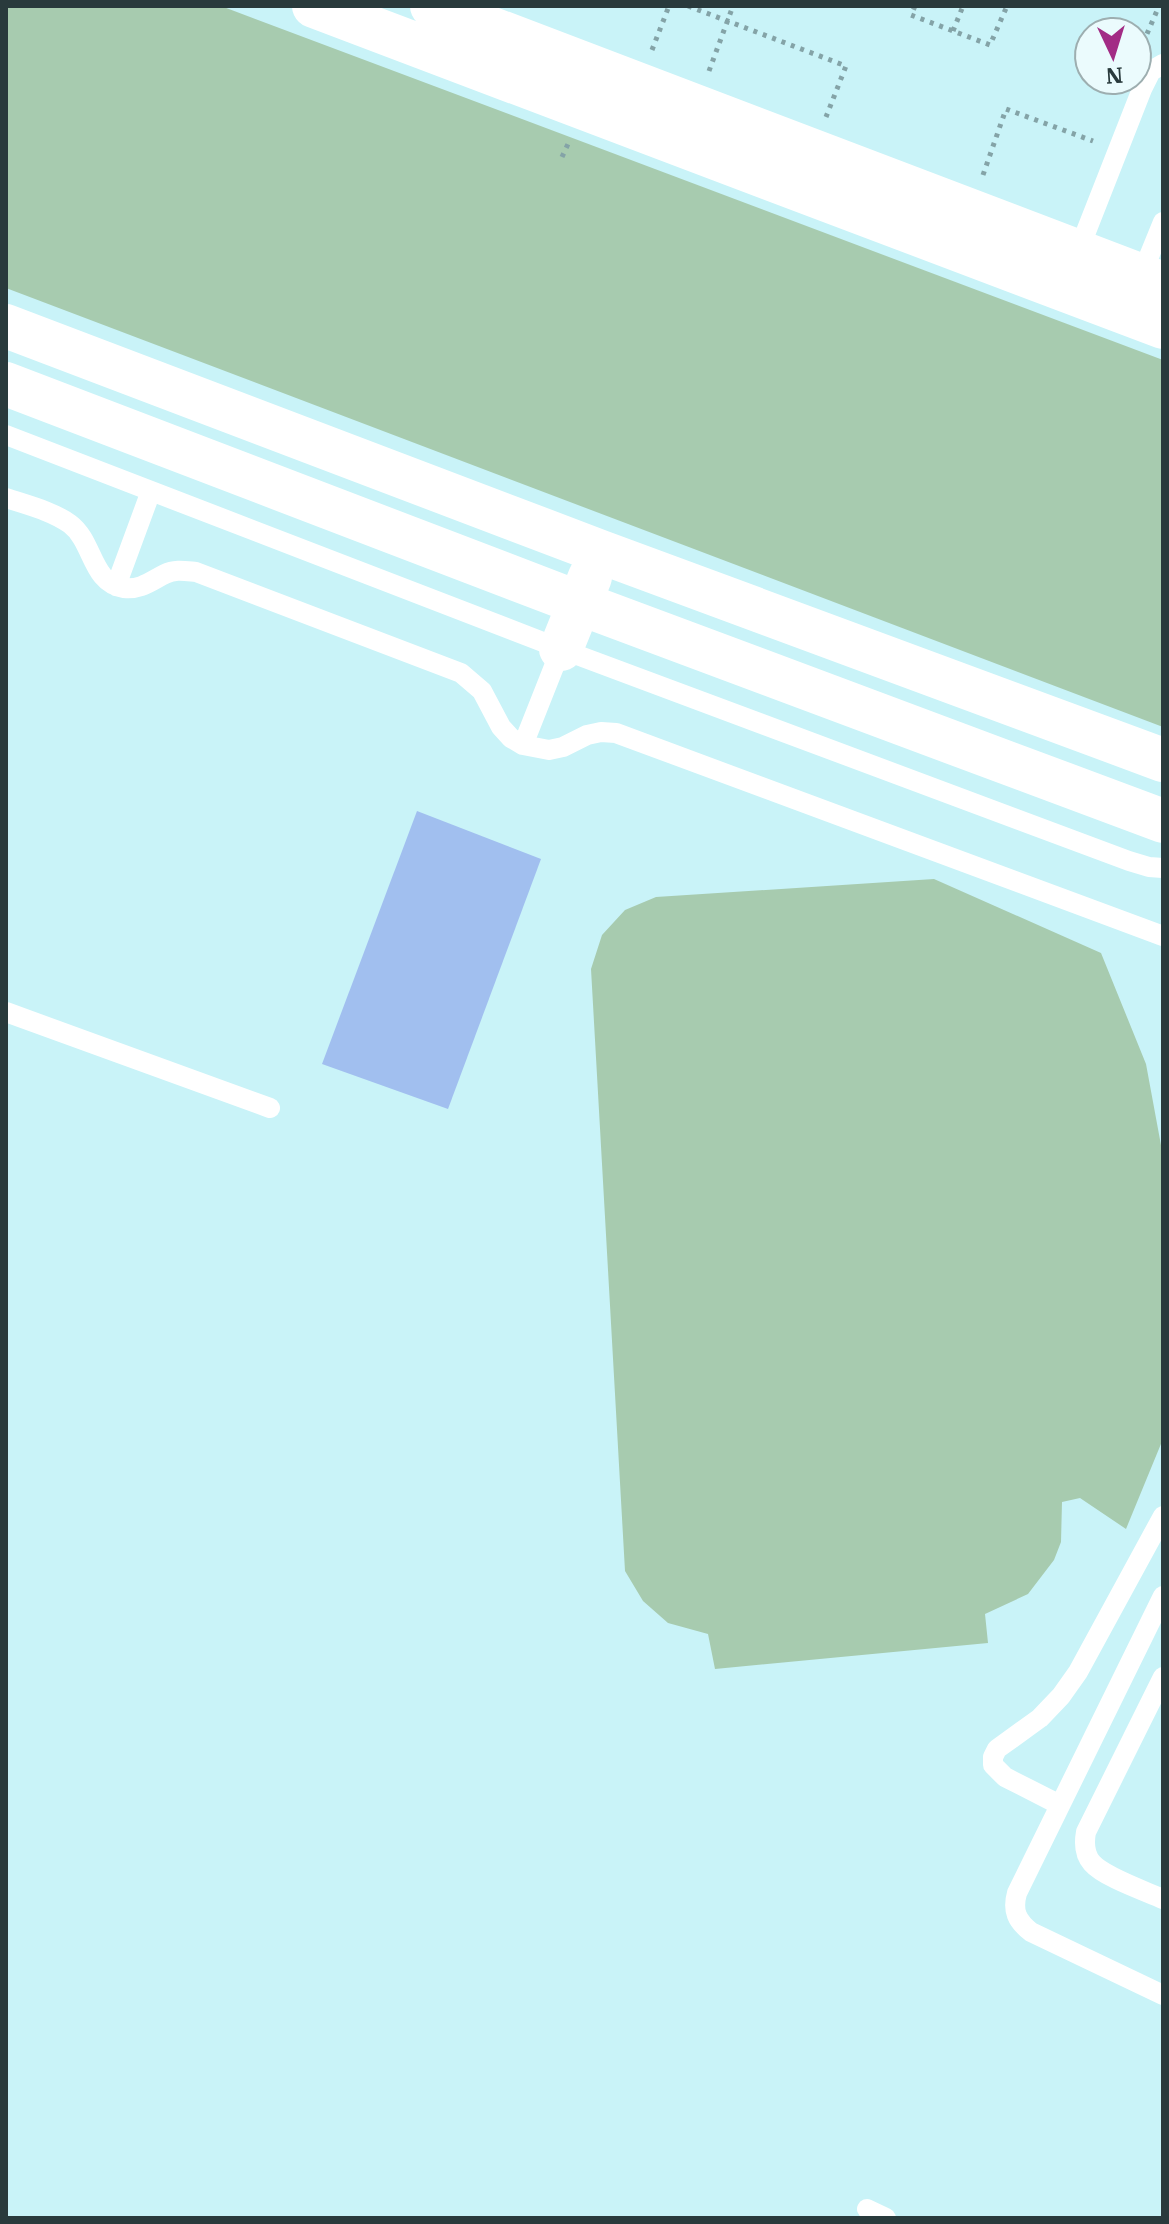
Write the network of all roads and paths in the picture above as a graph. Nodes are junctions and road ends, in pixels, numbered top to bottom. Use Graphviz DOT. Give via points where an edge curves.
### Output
graph roads {
  1 [pos="314,6"];
  2 [pos="432,6"];
  3 [pos="669,6"];
  4 [pos="688,6"];
  5 [pos="733,6"];
  6 [pos="915,6"];
  7 [pos="963,6"];
  8 [pos="1007,6"];
  9 [pos="728,20"];
  10 [pos="953,31"];
  11 [pos="650,55"];
  12 [pos="1163,64"];
  13 [pos="708,73"];
  14 [pos="821,128"];
  15 [pos="1102,144"];
  16 [pos="980,185"];
  17 [pos="1163,222"];
  18 [pos="1078,252"];
  19 [pos="1152,280"];
  20 [pos="6,326"];
  21 [pos="1163,327"];
  22 [pos="6,384"];
  23 [pos="6,435"];
  24 [pos="151,491"];
  25 [pos="6,498"];
  26 [pos="601,552"];
  27 [pos="116,586"];
  28 [pos="579,603"];
  29 [pos="561,649"];
  30 [pos="523,745"];
  31 [pos="1163,760"];
  32 [pos="1163,821"];
  33 [pos="1163,868"];
  34 [pos="1163,936"];
  35 [pos="6,1012"];
  36 [pos="270,1108"];
  37 [pos="1163,1516"];
  38 [pos="1163,1596"];
  39 [pos="1163,1677"];
  40 [pos="1060,1805"];
  41 [pos="1163,1899"];
  42 [pos="1163,1995"];
  43 [pos="867,2209"];
  44 [pos="886,2218"];
  1 -- 21 [label="street"];
  2 -- 18 [label="street"];
  3 -- 11 [label="path"];
  4 -- 9 [label="path"];
  5 -- 9 [label="path"];
  6 -- 10 [label="path" via="911,15"];
  7 -- 10 [label="path"];
  8 -- 10 [label="path" via="990,45"];
  9 -- 13 [label="path"];
  9 -- 14 [label="path" via="846,66"];
  12 -- 18 [label="lane" via="1151,71 1142,89"];
  15 -- 16 [label="path" via="1006,109"];
  17 -- 19 [label="lane"];
  18 -- 19 [label="street"];
  20 -- 26 [label="street"];
  22 -- 28 [label="street"];
  23 -- 24 [label="lane"];
  24 -- 27 [label="lane"];
  24 -- 29 [label="lane"];
  25 -- 27 [label="lane" via="69,524 88,545 97,570"];
  26 -- 28 [label="street"];
  26 -- 31 [label="street"];
  27 -- 30 [label="lane" via="135,588 167,573 196,572 448,668 473,681 501,727"];
  28 -- 29 [label="street"];
  28 -- 32 [label="street"];
  29 -- 30 [label="lane"];
  29 -- 33 [label="lane" via="1129,861"];
  30 -- 34 [label="lane" via="549,750 587,735 616,733"];
  35 -- 36 [label="lane"];
  37 -- 40 [label="lane" via="1078,1672 1040,1718 993,1757 993,1765 1005,1777"];
  38 -- 40 [label="lane"];
  39 -- 41 [label="lane" via="1084,1843 1086,1855 1102,1871"];
  40 -- 42 [label="lane" via="1017,1893 1016,1916 1031,1932"];
  43 -- 44 [label="lane"];
}
